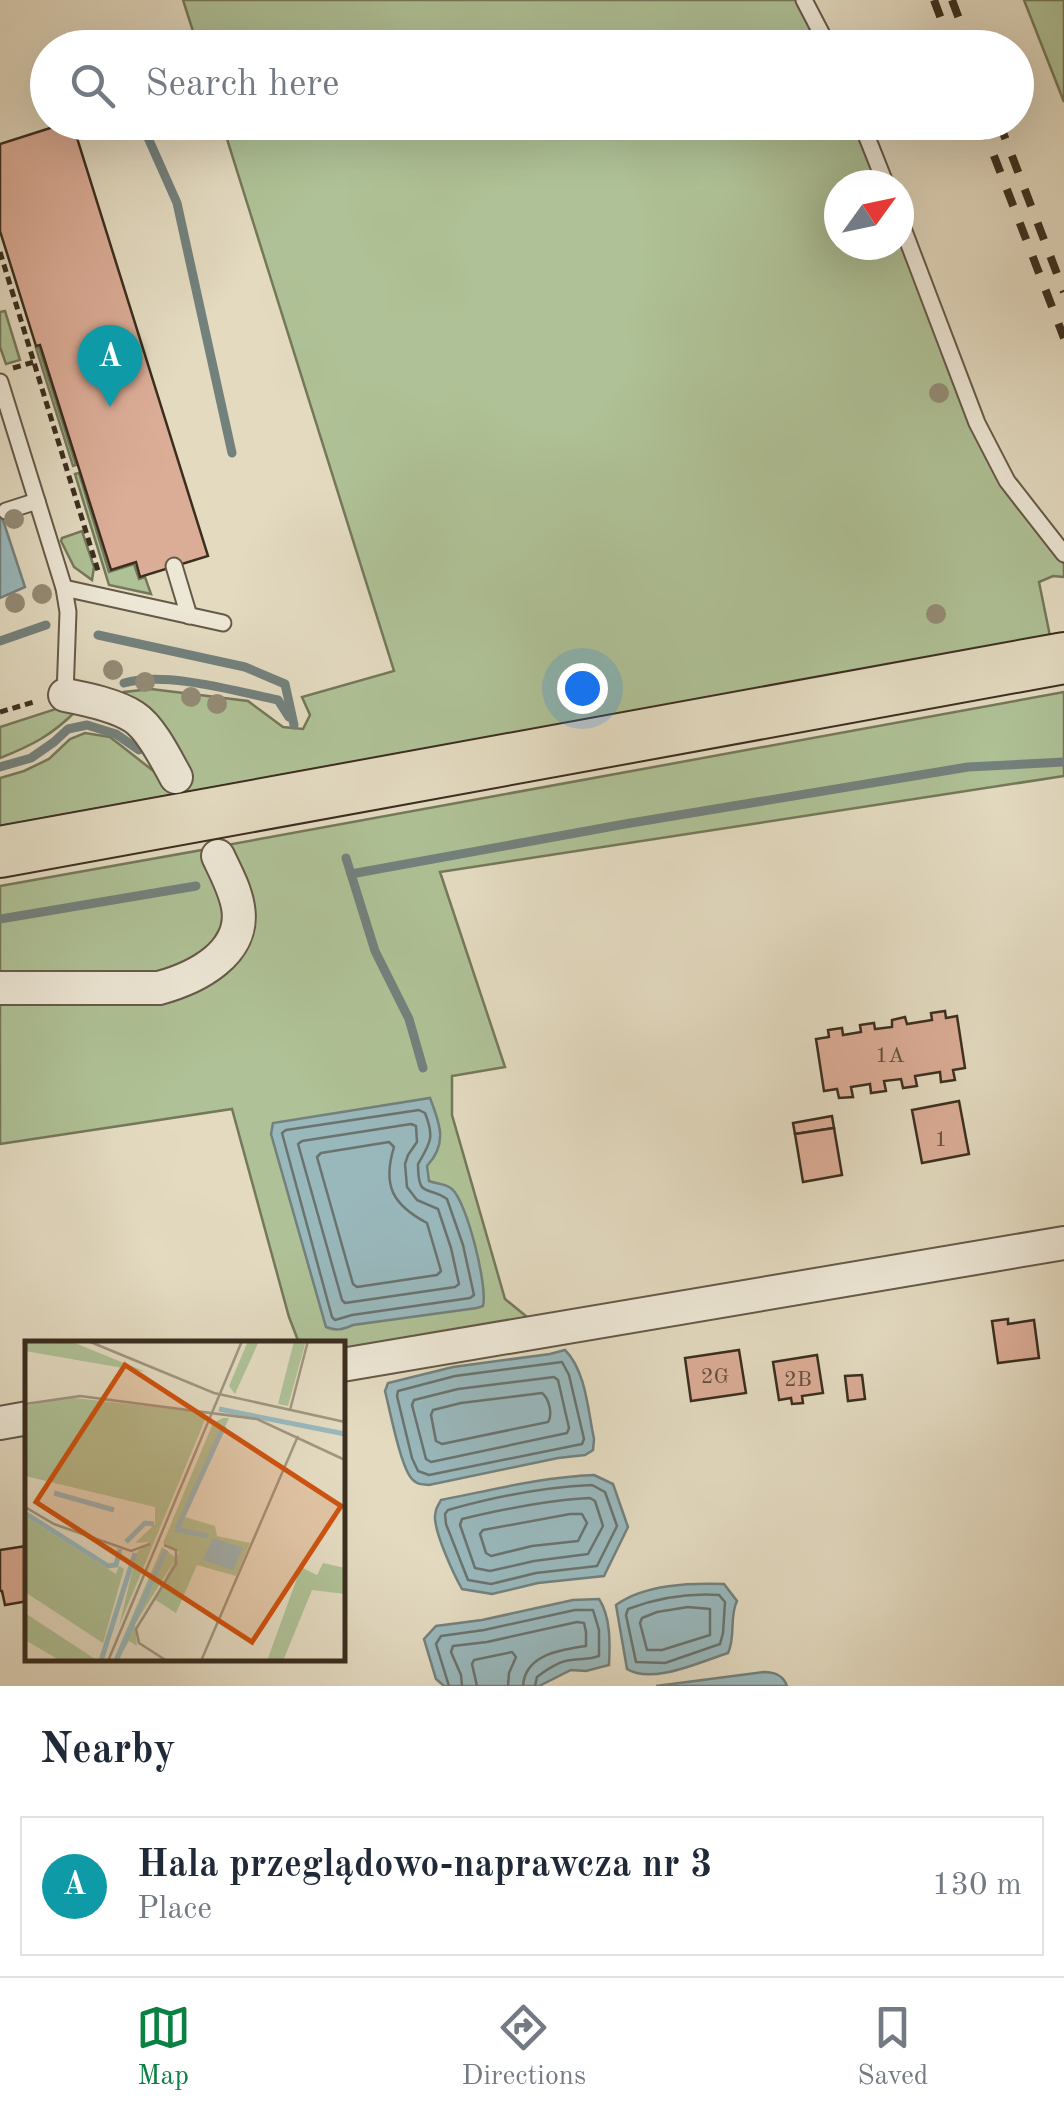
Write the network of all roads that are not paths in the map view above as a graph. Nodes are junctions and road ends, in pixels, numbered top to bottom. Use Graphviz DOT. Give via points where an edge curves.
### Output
graph roads {
  1 [pos="804,0"];
  2 [pos="820,30"];
  3 [pos="868,140"];
  4 [pos="880,170"];
  5 [pos="914,257"];
  6 [pos="0,382"];
  7 [pos="37,501"];
  8 [pos="6,511"];
  9 [pos="1064,554"];
  10 [pos="174,566"];
  11 [pos="64,588"];
  12 [pos="190,616"];
  13 [pos="223,623"];
  14 [pos="1061,659"];
  15 [pos="65,695"];
  16 [pos="176,777"];
  17 [pos="0,852"];
  18 [pos="218,856"];
  19 [pos="0,988"];
  20 [pos="1064,1243"];
  21 [pos="345,1364"];
  22 [pos="25,1419"];
  23 [pos="0,1423"];
  1 -- 2 [label="lane"];
  3 -- 4 [label="lane"];
  5 -- 9 [label="lane" via="984,437 1007,481"];
  6 -- 7 [label="lane"];
  7 -- 8 [label="lane"];
  7 -- 11 [label="lane"];
  10 -- 12 [label="lane"];
  11 -- 12 [label="lane"];
  11 -- 15 [label="lane"];
  12 -- 13 [label="lane"];
  14 -- 17 [label="main road"];
  15 -- 16 [label="street" via="136,718"];
  18 -- 19 [label="street" via="239,918 225,954 201,972 159,988"];
  20 -- 21 [label="street"];
  22 -- 23 [label="street"];
}
